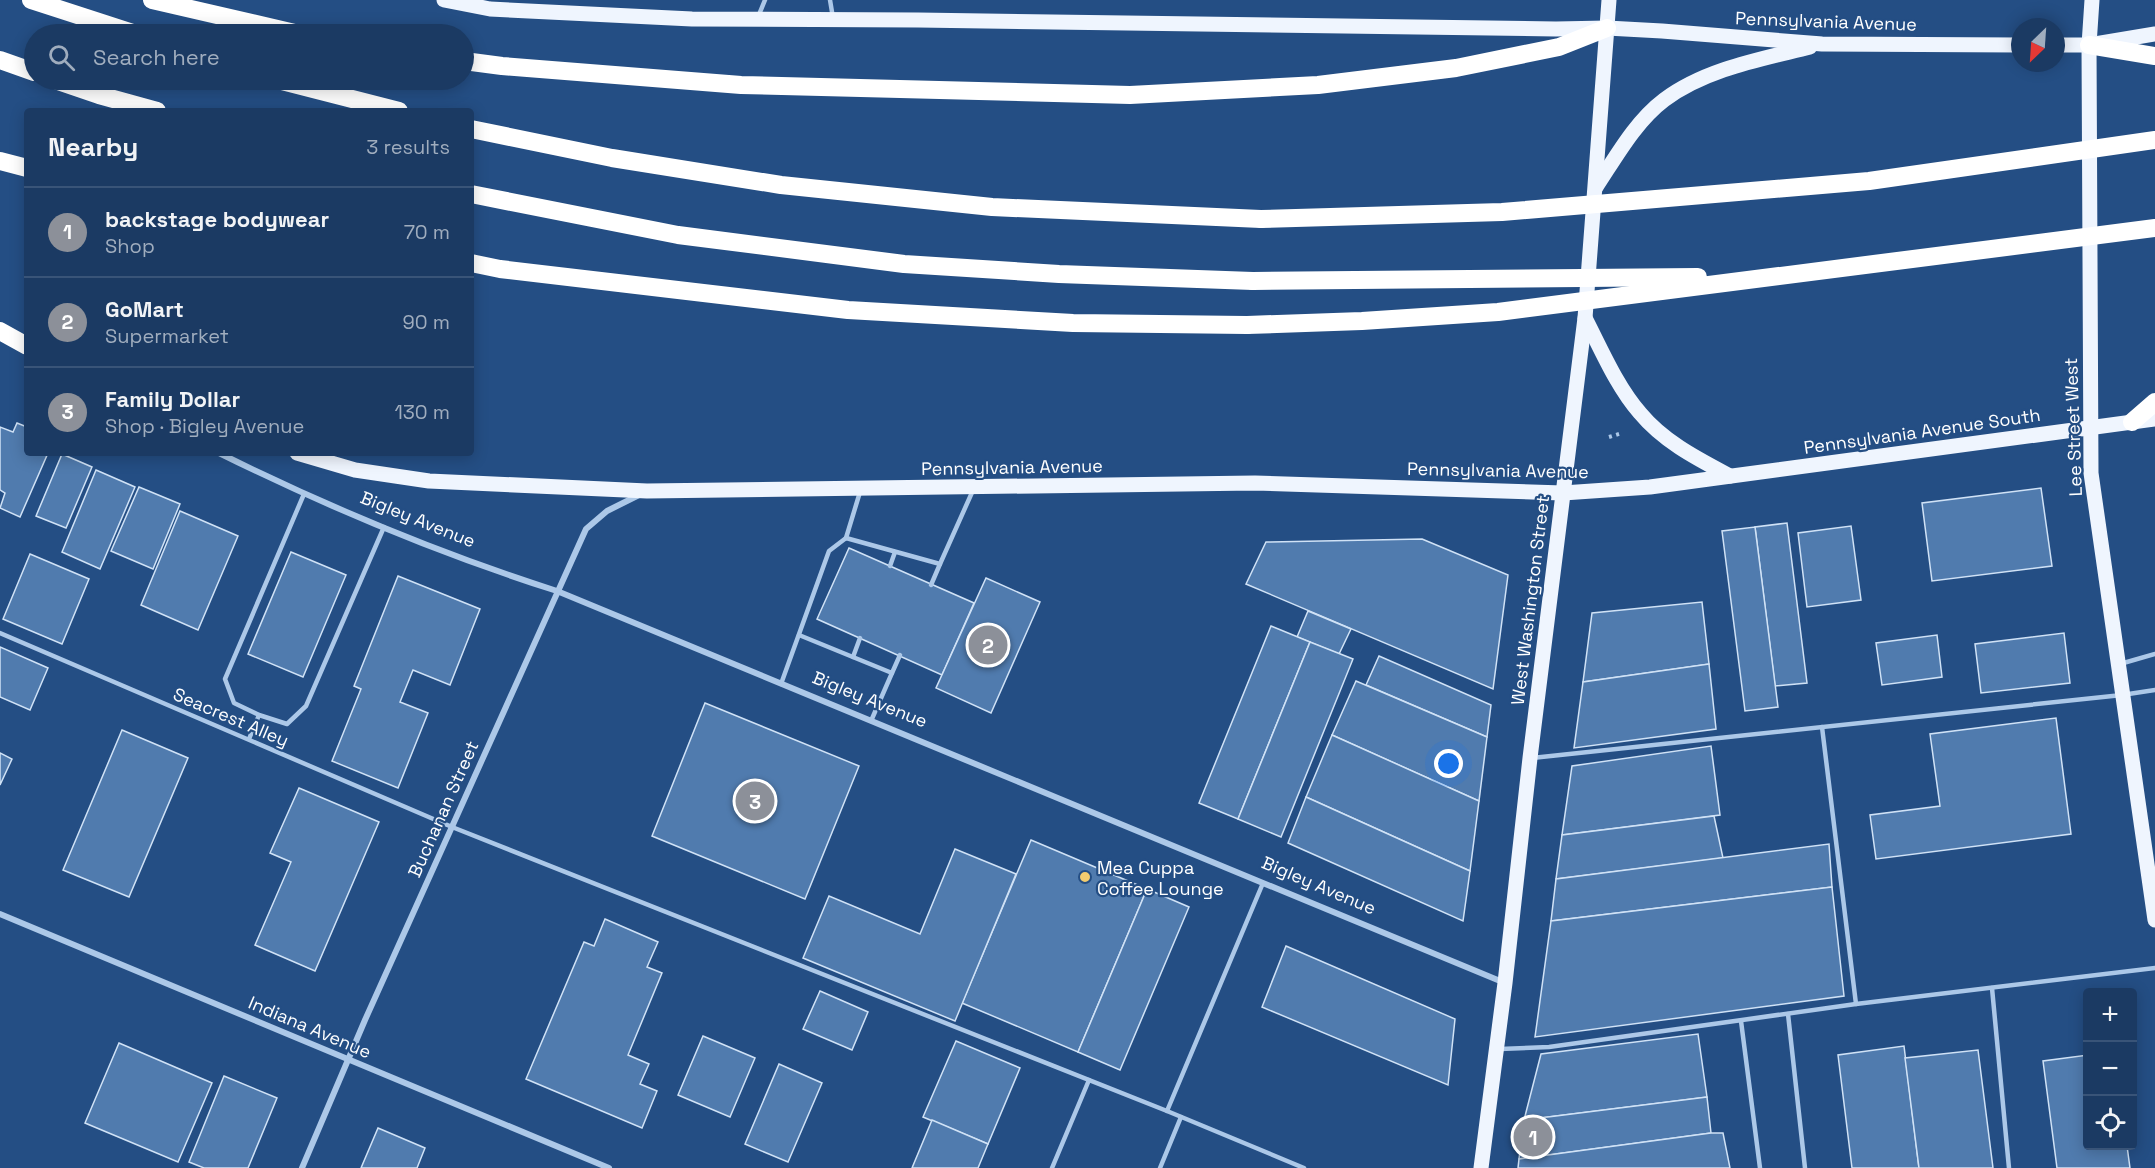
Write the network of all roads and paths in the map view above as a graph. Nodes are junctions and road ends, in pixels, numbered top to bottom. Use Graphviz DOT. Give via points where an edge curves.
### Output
graph roads {
  1 [pos="31,0"];
  2 [pos="152,0"];
  3 [pos="444,0"];
  4 [pos="765,0"];
  5 [pos="830,0"];
  6 [pos="1609,0"];
  7 [pos="2092,0"];
  8 [pos="511,5"];
  9 [pos="757,20"];
  10 [pos="833,20"];
  11 [pos="105,24"];
  12 [pos="256,24"];
  13 [pos="1607,28"];
  14 [pos="2155,34"];
  15 [pos="1822,44"];
  16 [pos="2011,45"];
  17 [pos="2065,45"];
  18 [pos="2089,45"];
  19 [pos="2155,56"];
  20 [pos="0,60"];
  21 [pos="474,62"];
  22 [pos="24,68"];
  23 [pos="84,90"];
  24 [pos="317,90"];
  25 [pos="146,108"];
  26 [pos="387,108"];
  27 [pos="474,130"];
  28 [pos="2155,140"];
  29 [pos="0,161"];
  30 [pos="24,167"];
  31 [pos="1595,188"];
  32 [pos="474,195"];
  33 [pos="2155,228"];
  34 [pos="474,264"];
  35 [pos="1791,275"];
  36 [pos="1585,318"];
  37 [pos="0,331"];
  38 [pos="0,337"];
  39 [pos="24,345"];
  40 [pos="24,346"];
  41 [pos="2155,402"];
  42 [pos="2155,419"];
  43 [pos="2132,422"];
  44 [pos="2090,428"];
  45 [pos="1626,432"];
  46 [pos="1609,437"];
  47 [pos="225,456"];
  48 [pos="307,456"];
  49 [pos="1730,476"];
  50 [pos="975,487"];
  51 [pos="862,488"];
  52 [pos="647,491"];
  53 [pos="1563,493"];
  54 [pos="304,494"];
  55 [pos="384,527"];
  56 [pos="846,538"];
  57 [pos="895,552"];
  58 [pos="940,564"];
  59 [pos="890,566"];
  60 [pos="931,585"];
  61 [pos="557,591"];
  62 [pos="0,633"];
  63 [pos="799,635"];
  64 [pos="860,638"];
  65 [pos="2155,654"];
  66 [pos="900,656"];
  67 [pos="853,657"];
  68 [pos="2118,665"];
  69 [pos="892,673"];
  70 [pos="781,684"];
  71 [pos="2155,690"];
  72 [pos="2122,695"];
  73 [pos="259,716"];
  74 [pos="871,721"];
  75 [pos="1822,727"];
  76 [pos="249,740"];
  77 [pos="1530,758"];
  78 [pos="452,827"];
  79 [pos="1263,883"];
  80 [pos="0,914"];
  81 [pos="2155,920"];
  82 [pos="2155,968"];
  83 [pos="1505,983"];
  84 [pos="1992,988"];
  85 [pos="1856,1004"];
  86 [pos="1788,1014"];
  87 [pos="1741,1021"];
  88 [pos="1497,1049"];
  89 [pos="348,1059"];
  90 [pos="1089,1080"];
  91 [pos="1167,1111"];
  92 [pos="1181,1117"];
  93 [pos="302,1168"];
  94 [pos="609,1168"];
  95 [pos="1052,1168"];
  96 [pos="1160,1168"];
  97 [pos="1304,1168"];
  98 [pos="1481,1168"];
  99 [pos="1760,1168"];
  100 [pos="1804,1168"];
  101 [pos="2009,1168"];
  1 -- 11 [label="highway"];
  2 -- 12 [label="highway"];
  3 -- 8 [label="main road, Pennsylvania Avenue" via="490,9"];
  4 -- 9 [label="lane"];
  5 -- 10 [label="lane"];
  6 -- 13 [label="main road, West Washington Street"];
  7 -- 18 [label="main road, Lee Street West"];
  8 -- 9 [label="main road, Pennsylvania Avenue"];
  9 -- 10 [label="main road, Pennsylvania Avenue"];
  10 -- 13 [label="main road, Pennsylvania Avenue"];
  13 -- 15 [label="main road, Pennsylvania Avenue"];
  13 -- 21 [label="highway" via="1559,46 1456,68 1318,85 1130,95 741,84"];
  13 -- 31 [label="main road, West Washington Street"];
  14 -- 18 [label="main road"];
  15 -- 16 [label="main road, Pennsylvania Avenue"];
  15 -- 31 [label="main road" via="1719,72 1670,97 1643,121"];
  17 -- 18 [label="main road"];
  18 -- 19 [label="highway"];
  18 -- 44 [label="main road, Lee Street West"];
  20 -- 22 [label="highway"];
  23 -- 25 [label="highway"];
  24 -- 26 [label="highway"];
  27 -- 28 [label="highway, bridge" via="612,158 781,185 992,207 1261,219 1502,212 1857,182"];
  29 -- 30 [label="highway"];
  31 -- 36 [label="main road, West Washington Street"];
  32 -- 35 [label="highway, bridge" via="678,235 904,264 1059,274 1253,281"];
  33 -- 35 [label="highway, bridge"];
  34 -- 35 [label="highway, bridge" via="848,310 1073,323 1247,325 1498,312"];
  36 -- 49 [label="main road" via="1639,413 1683,450"];
  36 -- 53 [label="main road, West Washington Street"];
  37 -- 39 [label="highway"];
  38 -- 40 [label="main road"];
  41 -- 43 [label="highway"];
  42 -- 43 [label="main road, Pennsylvania Avenue South"];
  43 -- 44 [label="main road, Pennsylvania Avenue South"];
  44 -- 49 [label="main road, Pennsylvania Avenue South"];
  44 -- 68 [label="main road, Lee Street West" via="2091,473"];
  45 -- 46 [label="path"];
  47 -- 54 [label="street, Bigley Avenue"];
  48 -- 52 [label="main road, Pennsylvania Avenue" via="355,470 429,481"];
  49 -- 53 [label="main road, Pennsylvania Avenue"];
  50 -- 51 [label="main road, Pennsylvania Avenue"];
  50 -- 53 [label="main road, Pennsylvania Avenue" via="1255,483"];
  50 -- 58 [label="lane"];
  51 -- 52 [label="main road, Pennsylvania Avenue"];
  51 -- 56 [label="lane"];
  52 -- 61 [label="street, Buchanan Street" via="607,512 586,529"];
  53 -- 77 [label="main road, West Washington Street"];
  54 -- 55 [label="street, Bigley Avenue"];
  54 -- 73 [label="lane" via="225,679 234,703"];
  55 -- 61 [label="street, Bigley Avenue"];
  55 -- 73 [label="lane" via="306,706 287,724"];
  56 -- 57 [label="lane"];
  56 -- 63 [label="lane" via="829,551"];
  57 -- 58 [label="lane"];
  57 -- 59 [label="lane"];
  58 -- 60 [label="lane"];
  61 -- 70 [label="street, Bigley Avenue"];
  61 -- 78 [label="street, Buchanan Street"];
  62 -- 76 [label="lane, Seacrest Alley"];
  63 -- 67 [label="lane"];
  63 -- 70 [label="lane"];
  64 -- 67 [label="lane"];
  65 -- 68 [label="lane"];
  66 -- 69 [label="lane"];
  67 -- 69 [label="lane"];
  68 -- 72 [label="main road, Lee Street West"];
  69 -- 74 [label="lane"];
  70 -- 74 [label="street, Bigley Avenue"];
  71 -- 72 [label="lane"];
  72 -- 75 [label="lane"];
  72 -- 81 [label="main road, Lee Street West"];
  73 -- 76 [label="lane"];
  74 -- 79 [label="street, Bigley Avenue"];
  75 -- 77 [label="lane"];
  75 -- 85 [label="lane"];
  76 -- 78 [label="lane, Seacrest Alley"];
  77 -- 83 [label="main road, West Washington Street"];
  78 -- 89 [label="street, Buchanan Street"];
  78 -- 90 [label="lane, Seacrest Alley"];
  79 -- 83 [label="street, Bigley Avenue"];
  79 -- 91 [label="lane"];
  80 -- 89 [label="street, Indiana Avenue"];
  82 -- 84 [label="lane"];
  83 -- 88 [label="main road, West Washington Street"];
  84 -- 85 [label="lane"];
  84 -- 101 [label="lane"];
  85 -- 86 [label="lane"];
  86 -- 87 [label="lane"];
  86 -- 100 [label="lane"];
  87 -- 88 [label="lane" via="1549,1047"];
  87 -- 99 [label="lane"];
  88 -- 98 [label="main road, West Washington Street"];
  89 -- 93 [label="street, Buchanan Street"];
  89 -- 94 [label="street, Indiana Avenue"];
  90 -- 91 [label="lane, Seacrest Alley"];
  90 -- 95 [label="lane"];
  91 -- 92 [label="lane, Seacrest Alley"];
  92 -- 96 [label="lane"];
  92 -- 97 [label="lane, Seacrest Alley"];
}
